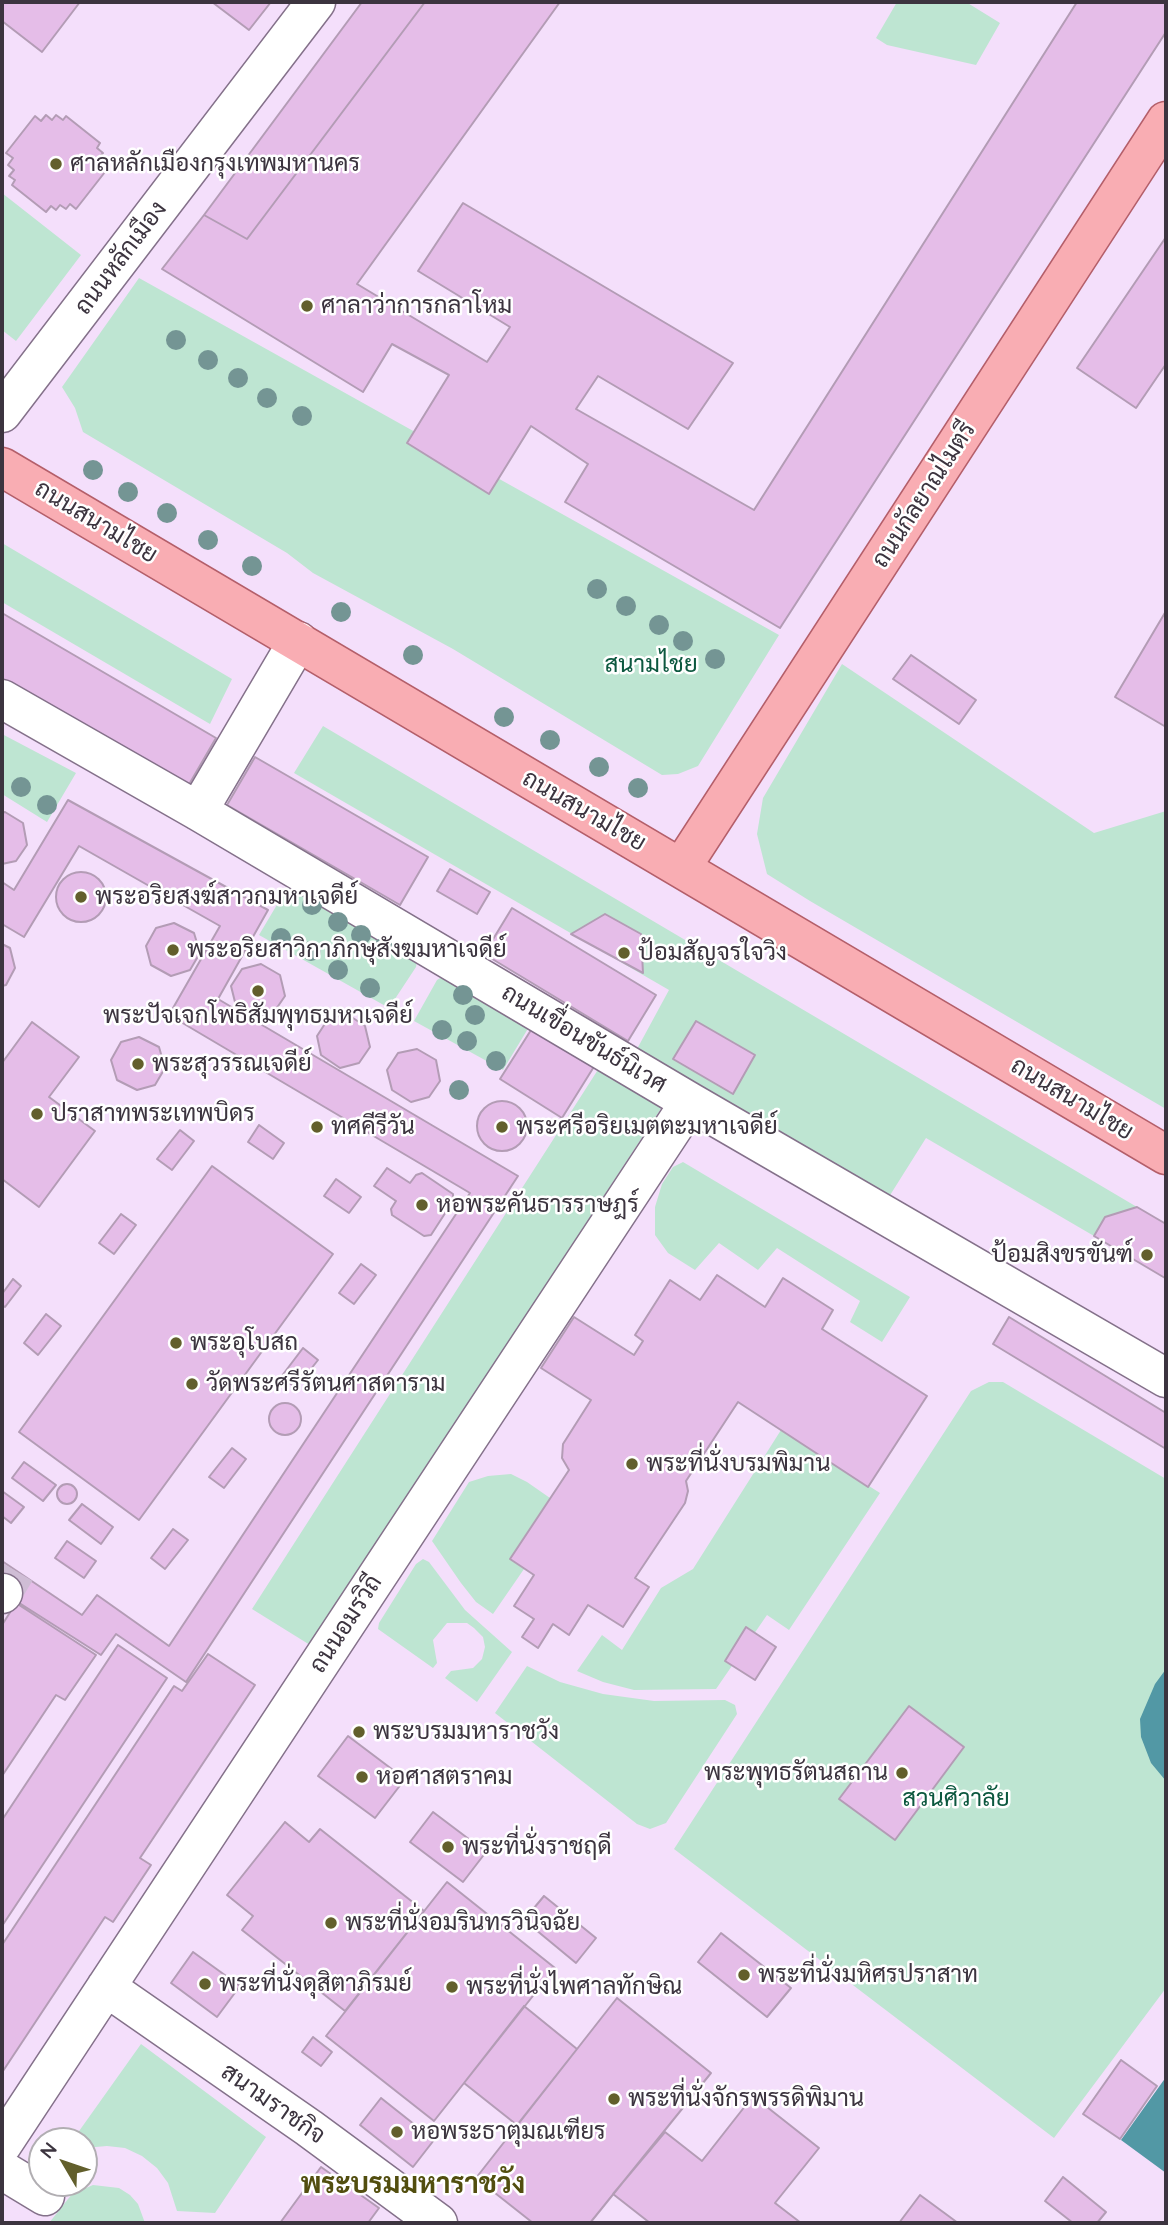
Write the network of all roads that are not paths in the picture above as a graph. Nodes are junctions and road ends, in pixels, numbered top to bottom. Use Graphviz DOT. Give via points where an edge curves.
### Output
graph roads {
  1 [pos="316,2"];
  2 [pos="1166,121"];
  3 [pos="2,413"];
  4 [pos="2,467"];
  5 [pos="298,641"];
  6 [pos="2,699"];
  7 [pos="198,811"];
  8 [pos="681,868"];
  9 [pos="690,1102"];
  10 [pos="1166,1155"];
  11 [pos="1166,1378"];
  12 [pos="106,1987"];
  13 [pos="2,2145"];
  14 [pos="2,2170"];
  15 [pos="28,2186"];
  16 [pos="438,2223"];
  1 -- 3 [label="street, ถนนหลักเมือง"];
  2 -- 8 [label="main road, ถนนกัลยาณไมตรี"];
  4 -- 5 [label="main road, ถนนสนามไชย"];
  5 -- 7 [label="street"];
  5 -- 8 [label="main road, ถนนสนามไชย"];
  6 -- 7 [label="street, ถนนเขื่อนขันธ์นิเวศ"];
  7 -- 9 [label="street, ถนนเขื่อนขันธ์นิเวศ"];
  8 -- 10 [label="main road, ถนนสนามไชย"];
  9 -- 11 [label="street, ถนนเขื่อนขันธ์นิเวศ"];
  9 -- 12 [label="street, ถนนอมรวิถี"];
  12 -- 13 [label="street, ถนนอมรวิถี"];
  12 -- 16 [label="street, สนามราชกิจ"];
  14 -- 15 [label="street"];
}
